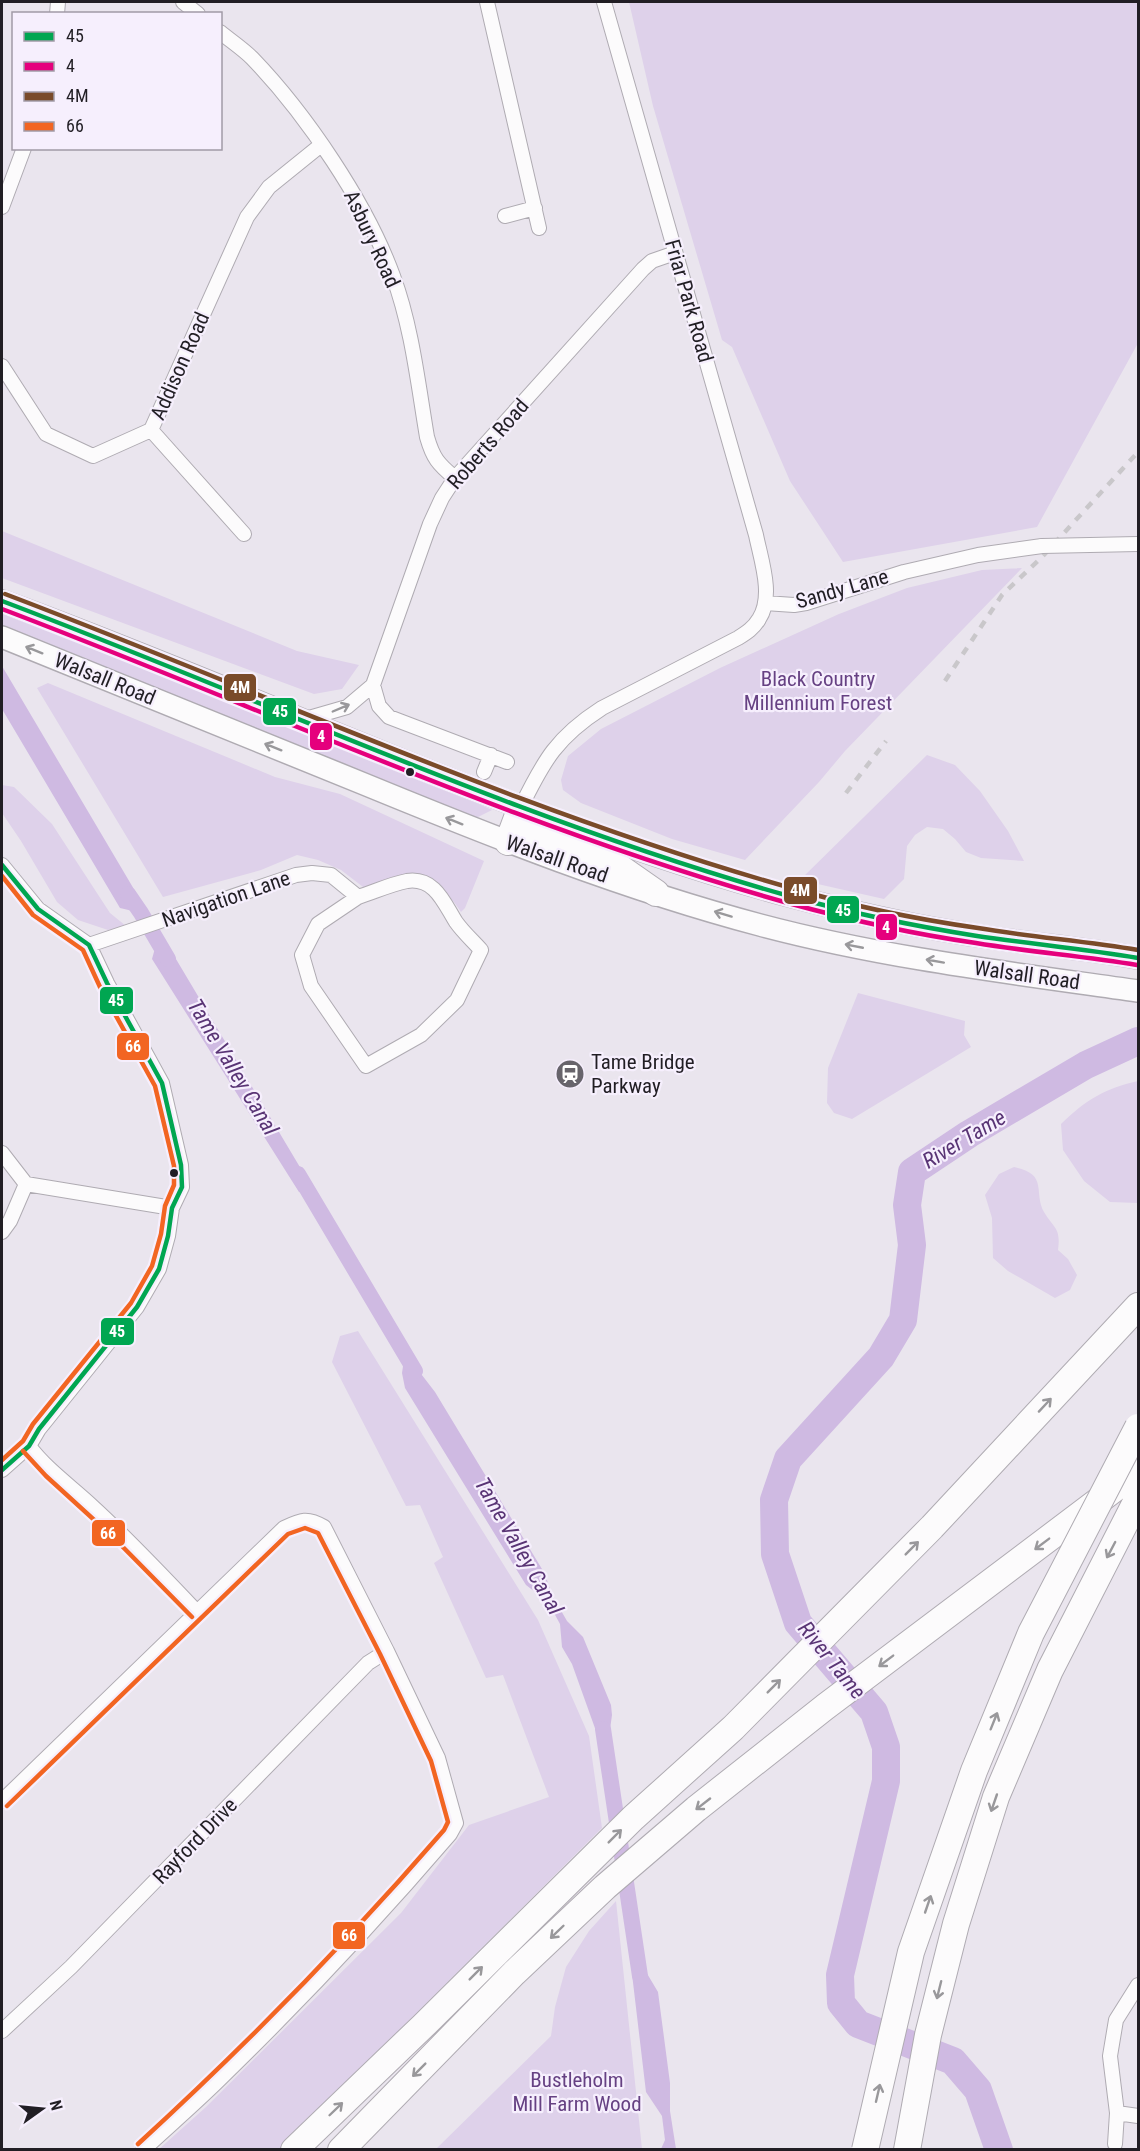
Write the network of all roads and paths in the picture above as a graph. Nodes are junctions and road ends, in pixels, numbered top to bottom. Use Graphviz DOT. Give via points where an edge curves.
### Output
graph roads {
  1 [pos="183,2"];
  2 [pos="487,2"];
  3 [pos="604,2"];
  4 [pos="196,12"];
  5 [pos="222,34"];
  6 [pos="321,145"];
  7 [pos="23,150"];
  8 [pos="2,207"];
  9 [pos="534,208"];
  10 [pos="504,216"];
  11 [pos="539,228"];
  12 [pos="675,253"];
  13 [pos="2,366"];
  14 [pos="151,430"];
  15 [pos="455,478"];
  16 [pos="244,534"];
  17 [pos="1138,544"];
  18 [pos="2,601"];
  19 [pos="765,603"];
  20 [pos="2,637"];
  21 [pos="373,685"];
  22 [pos="302,720"];
  23 [pos="491,755"];
  24 [pos="507,762"];
  25 [pos="484,772"];
  26 [pos="521,807"];
  27 [pos="508,842"];
  28 [pos="2,865"];
  29 [pos="656,893"];
  30 [pos="358,897"];
  31 [pos="89,945"];
  32 [pos="1138,958"];
  33 [pos="1138,991"];
  34 [pos="2,1153"];
  35 [pos="26,1184"];
  36 [pos="172,1208"];
  37 [pos="2,1232"];
  38 [pos="1138,1306"];
  39 [pos="1138,1427"];
  40 [pos="29,1446"];
  41 [pos="2,1470"];
  42 [pos="1138,1470"];
  43 [pos="1138,1498"];
  44 [pos="196,1612"];
  45 [pos="387,1651"];
  46 [pos="2,1801"];
  47 [pos="1138,1985"];
  48 [pos="2,2031"];
  49 [pos="1117,2113"];
  50 [pos="1138,2116"];
  51 [pos="1115,2144"];
  52 [pos="143,2150"];
  53 [pos="294,2150"];
  54 [pos="341,2150"];
  55 [pos="864,2150"];
  56 [pos="907,2150"];
  1 -- 4 [label="street"];
  2 -- 9 [label="street"];
  3 -- 12 [label="street, Friar Park Road"];
  5 -- 6 [label="street, Asbury Road" via="278,86"];
  6 -- 14 [label="street, Addison Road" via="269,187 247,217"];
  6 -- 15 [label="street, Asbury Road" via="352,193 393,276 406,319 432,454"];
  7 -- 8 [label="street"];
  9 -- 10 [label="street"];
  9 -- 11 [label="street"];
  12 -- 15 [label="street, Roberts Road" via="643,268"];
  12 -- 19 [label="street, Friar Park Road" via="756,535 765,575"];
  13 -- 14 [label="street, Addison Road" via="46,434 93,456"];
  14 -- 16 [label="street"];
  15 -- 21 [label="street, Roberts Road" via="430,524"];
  17 -- 19 [label="street, Sandy Lane, bridge" via="1042,546 978,555 903,572 806,603"];
  18 -- 22 [label="main road, Walsall Road"];
  19 -- 26 [label="street, Sandy Lane" via="760,618 738,638 582,720 548,756"];
  27 -- 20 [label="main road, Walsall Road, one-way"];
  22 -- 21 [label="street, one-way" via="347,707"];
  21 -- 23 [label="street" via="379,706 389,717"];
  22 -- 26 [label="main road, Walsall Road"];
  23 -- 24 [label="street"];
  23 -- 25 [label="street"];
  26 -- 27 [label="highway"];
  26 -- 29 [label="highway" via="534,832 546,841 613,863"];
  26 -- 32 [label="main road, Walsall Road" via="718,875 845,909 954,932"];
  27 -- 29 [label="main road, Walsall Road"];
  28 -- 31 [label="street" via="38,909"];
  33 -- 29 [label="main road, Walsall Road, one-way" via="1021,976 822,940"];
  30 -- 30 [label="street" via="405,881 427,884 481,950 458,1000 421,1035 366,1066 311,986 302,955 318,924"];
  30 -- 31 [label="street, Navigation Lane" via="331,875 296,875"];
  31 -- 36 [label="street" via="162,1083 181,1166 182,1187"];
  34 -- 35 [label="street"];
  35 -- 36 [label="street"];
  35 -- 37 [label="street"];
  36 -- 40 [label="street" via="159,1269 136,1306"];
  53 -- 38 [label="highway, one-way" via="633,1818 733,1728 932,1527"];
  55 -- 39 [label="highway, one-way, bridge" via="911,1952 974,1771 1031,1633"];
  40 -- 41 [label="street"];
  40 -- 44 [label="street" via="145,1557"];
  42 -- 54 [label="highway, one-way, bridge" via="696,1809 514,1973"];
  43 -- 56 [label="highway, one-way" via="1050,1670 996,1797 953,1935 928,2036"];
  44 -- 45 [label="street" via="284,1528 312,1520 324,1527"];
  44 -- 46 [label="street"];
  45 -- 48 [label="street, Rayford Drive" via="368,1663 71,1967"];
  45 -- 52 [label="street" via="438,1758 456,1823 377,1918 298,2002"];
  47 -- 49 [label="street" via="1116,2020 1111,2047"];
  49 -- 50 [label="street"];
  49 -- 51 [label="street"];
}
